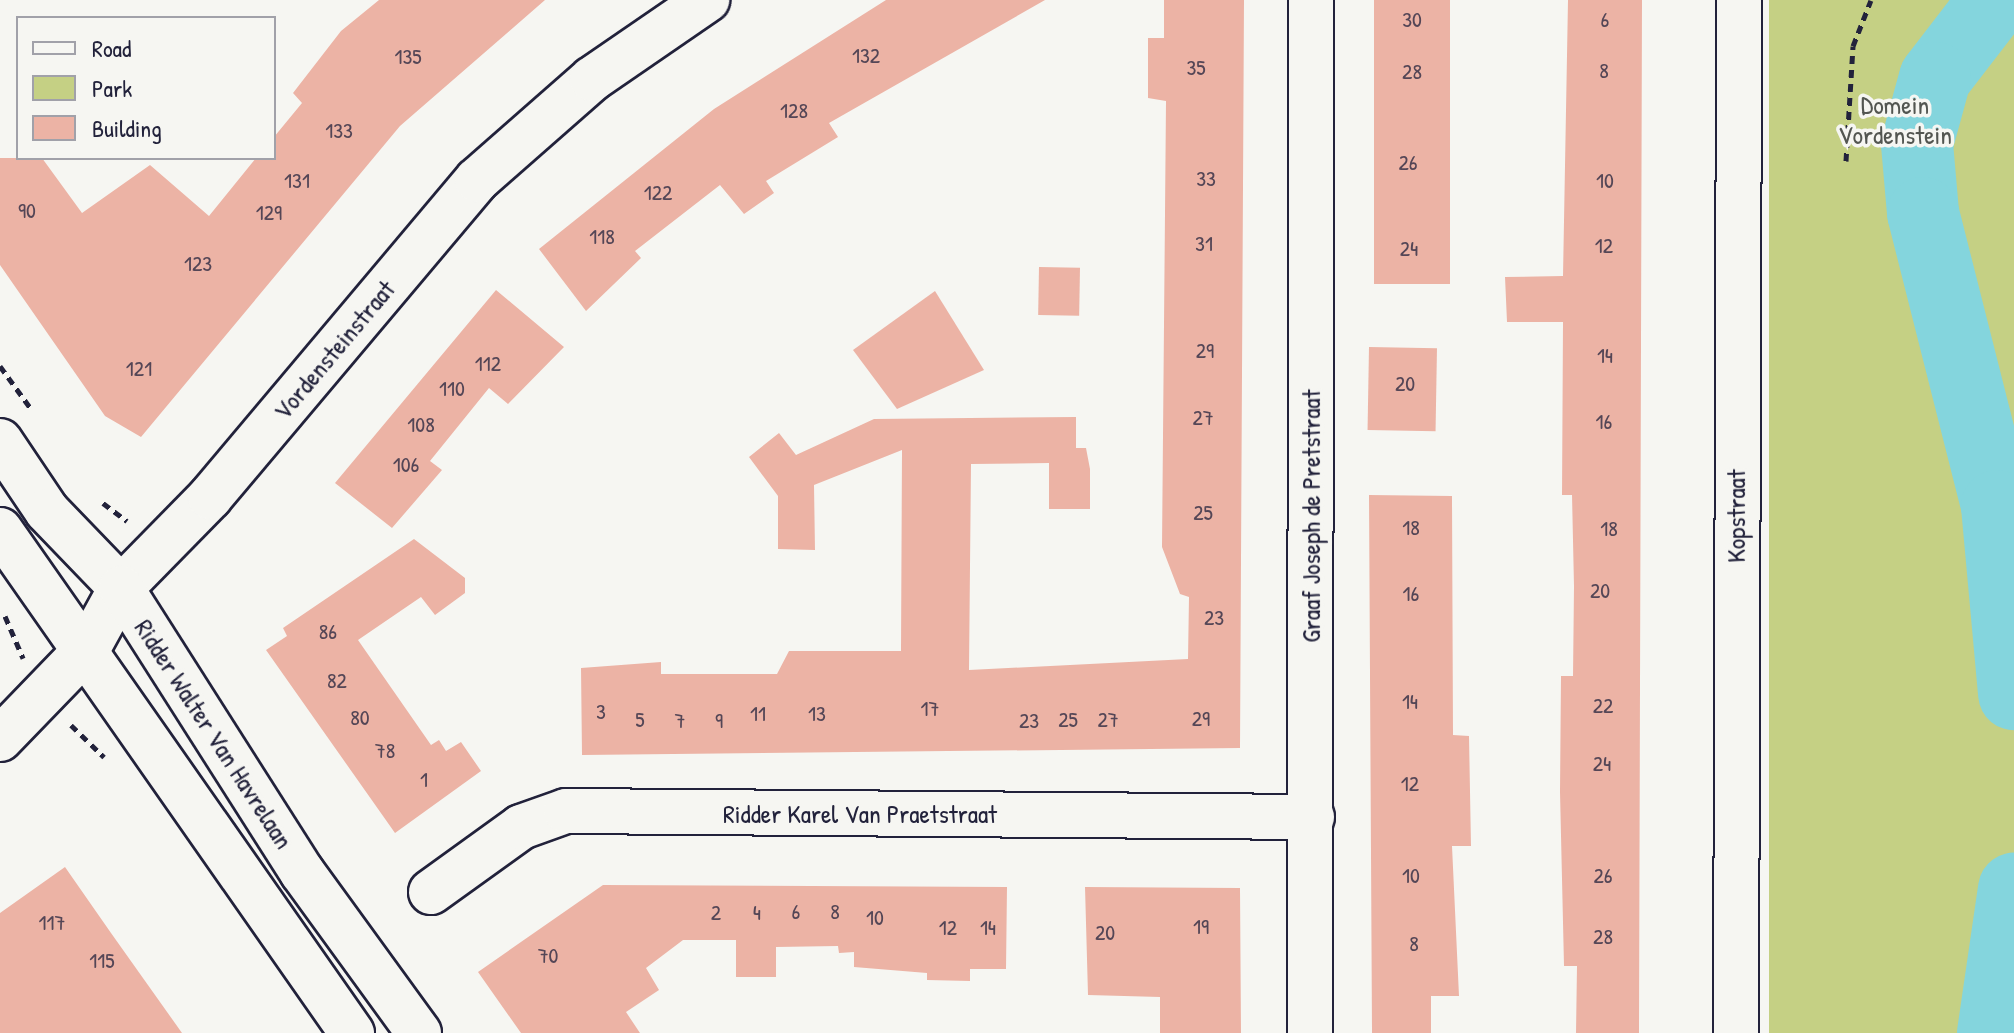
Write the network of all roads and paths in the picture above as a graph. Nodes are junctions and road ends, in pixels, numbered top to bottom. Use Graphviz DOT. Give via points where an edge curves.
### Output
graph roads {
  1 [pos="707,0"];
  2 [pos="1311,0"];
  3 [pos="1739,0"];
  4 [pos="1871,0"];
  5 [pos="1846,161"];
  6 [pos="0,366"];
  7 [pos="43,425"];
  8 [pos="0,441"];
  9 [pos="94,497"];
  10 [pos="126,520"];
  11 [pos="0,530"];
  12 [pos="121,588"];
  13 [pos="0,604"];
  14 [pos="88,648"];
  15 [pos="21,655"];
  16 [pos="0,739"];
  17 [pos="1312,817"];
  18 [pos="431,892"];
  19 [pos="352,1033"];
  20 [pos="419,1033"];
  21 [pos="1310,1033"];
  22 [pos="1736,1033"];
  1 -- 12 [label="street, Vordensteinstraat" via="592,79 477,180 210,497"];
  2 -- 17 [label="street, Graaf Joseph de Pretstraat"];
  3 -- 22 [label="street, Kopstraat"];
  4 -- 5 [label="path" via="1853,46"];
  6 -- 7 [label="path"];
  8 -- 12 [label="street, Ridder Walter Van Havrelaan" via="47,511"];
  9 -- 10 [label="path"];
  11 -- 14 [label="street, Ridder Walter Van Havrelaan"];
  12 -- 14 [label="street, Vordensteinstraat"];
  12 -- 20 [label="street, Ridder Walter Van Havrelaan" via="285,847"];
  13 -- 15 [label="path"];
  14 -- 16 [label="street, Vordensteinstraat"];
  14 -- 19 [label="street, Ridder Walter Van Havrelaan"];
  17 -- 18 [label="street, Ridder Karel Van Praetstraat" via="566,811 521,827"];
  17 -- 21 [label="street, Graaf Joseph de Pretstraat"];
}
